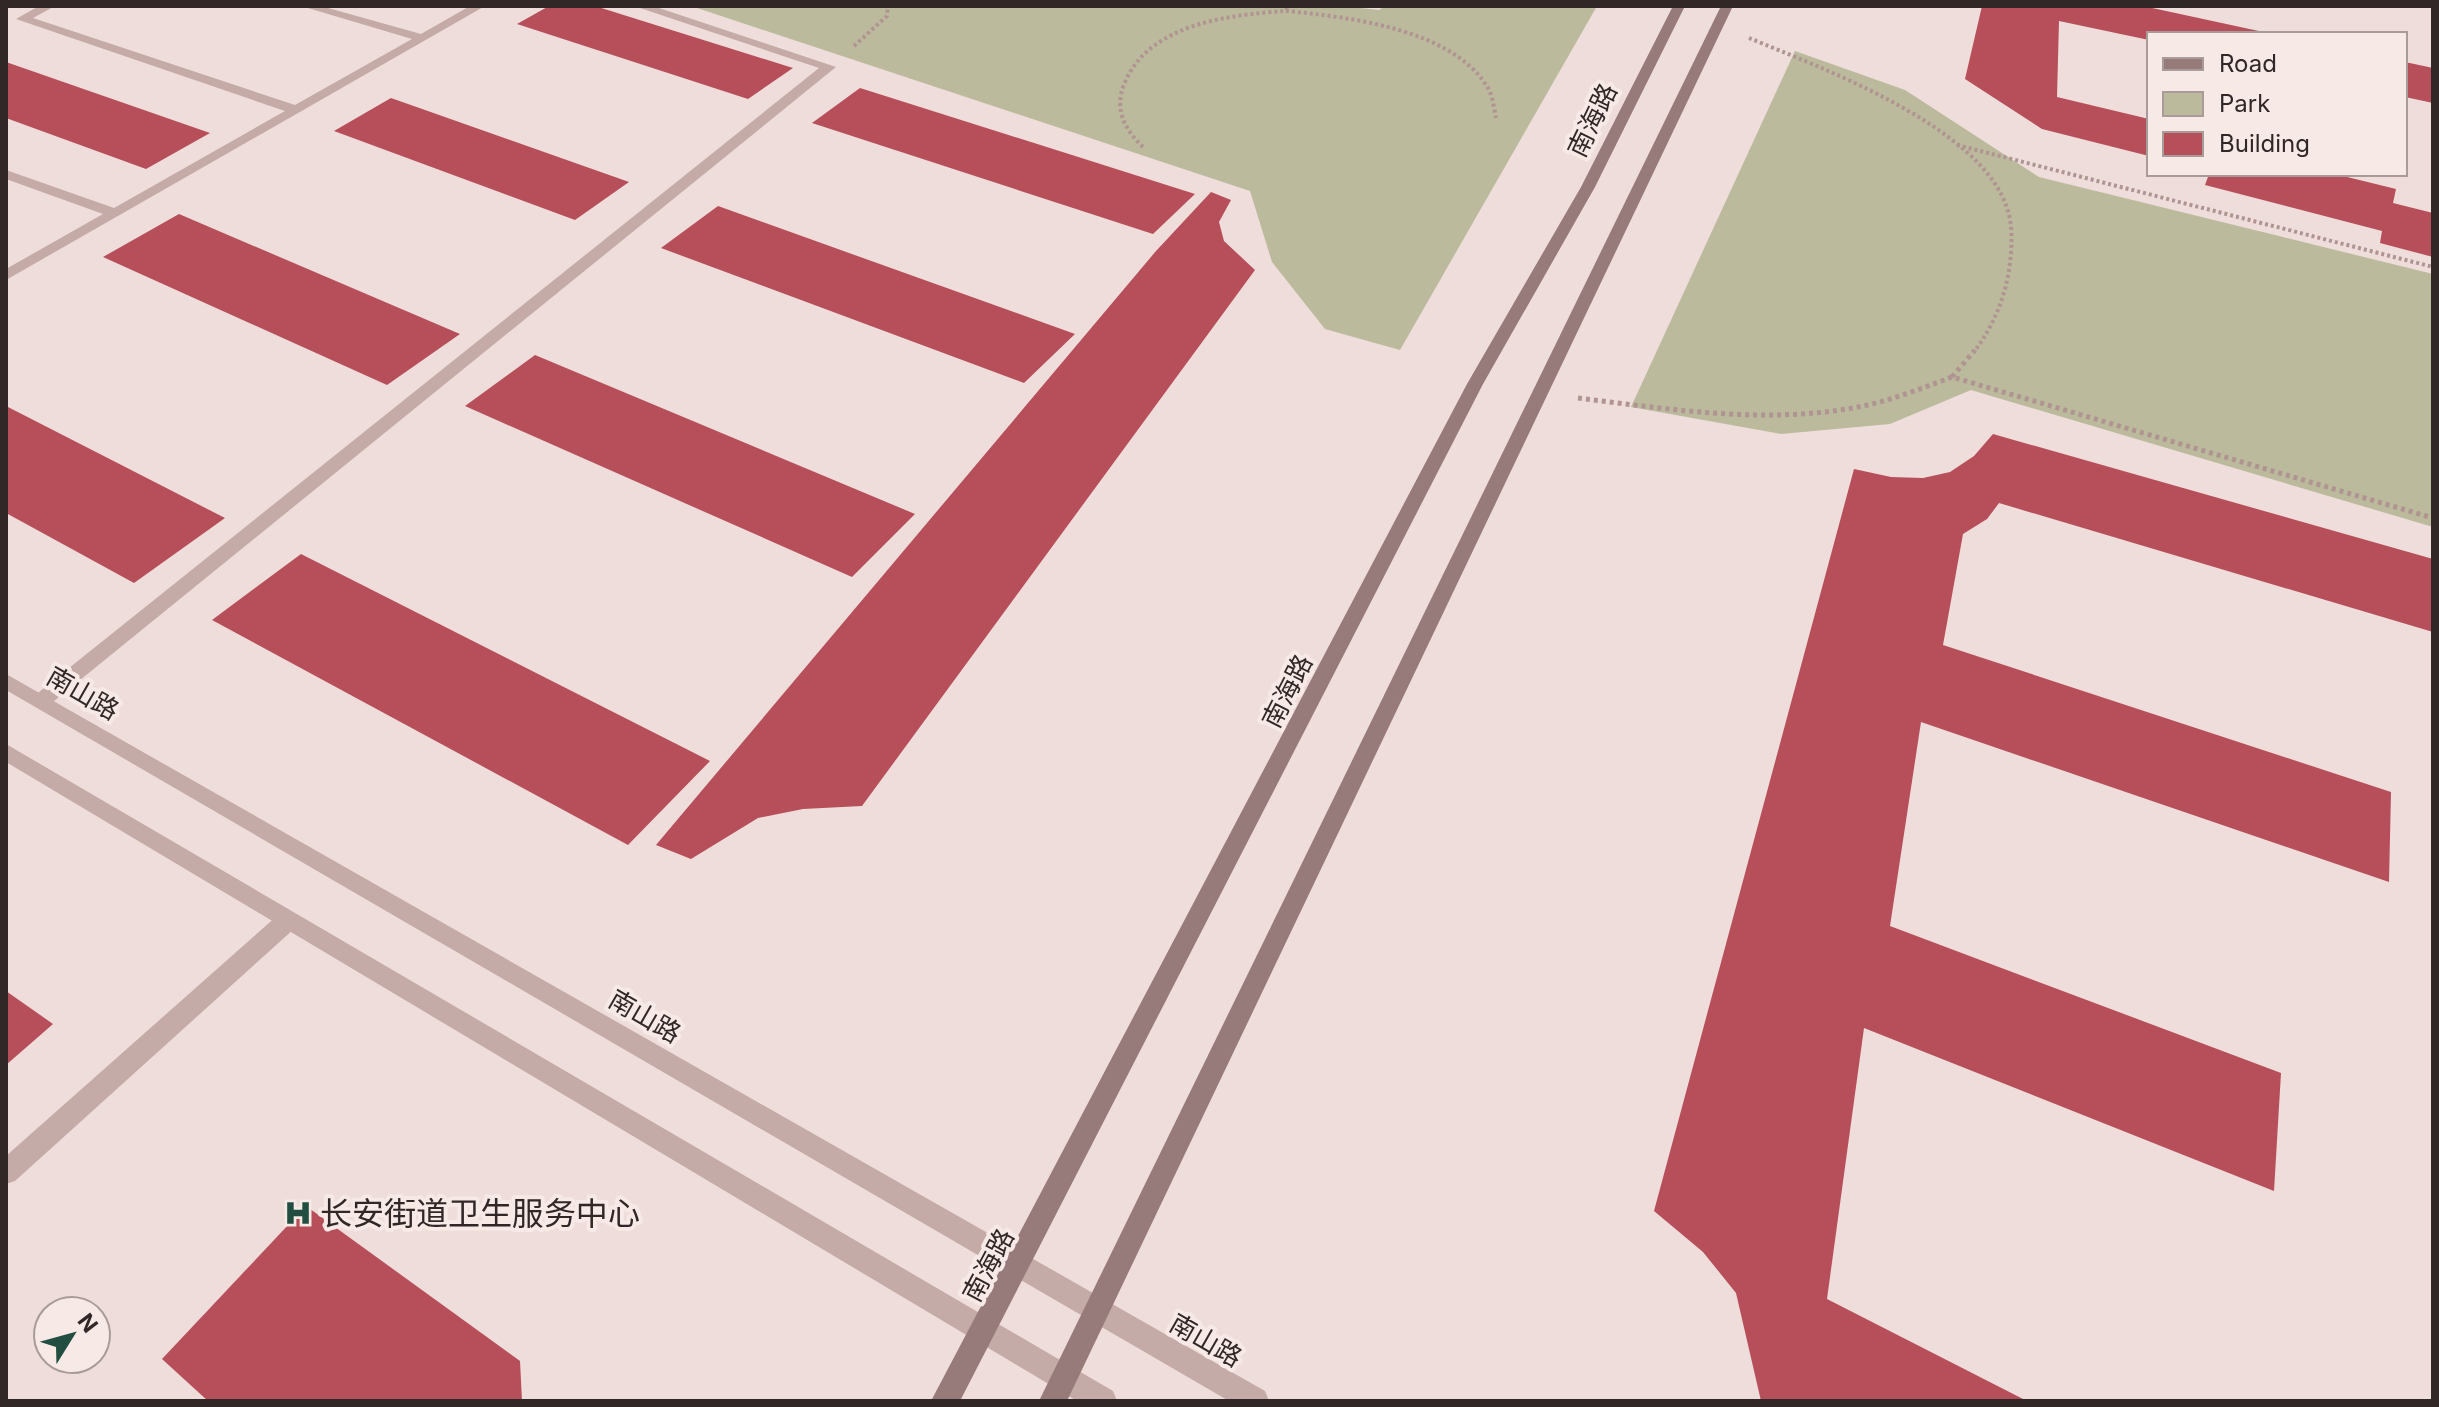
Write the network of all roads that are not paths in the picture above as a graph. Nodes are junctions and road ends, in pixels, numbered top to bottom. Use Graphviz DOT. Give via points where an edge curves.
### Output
graph roads {
  1 [pos="49,6"];
  2 [pos="307,6"];
  3 [pos="479,6"];
  4 [pos="640,6"];
  5 [pos="1679,6"];
  6 [pos="1723,15"];
  7 [pos="422,38"];
  8 [pos="296,110"];
  9 [pos="6,174"];
  10 [pos="115,213"];
  11 [pos="6,275"];
  12 [pos="6,681"];
  13 [pos="41,701"];
  14 [pos="6,752"];
  15 [pos="287,921"];
  16 [pos="6,1172"];
  17 [pos="1019,1264"];
  18 [pos="1097,1310"];
  19 [pos="983,1330"];
  20 [pos="1064,1377"];
  21 [pos="945,1401"];
  22 [pos="1053,1401"];
  23 [pos="1103,1401"];
  24 [pos="1255,1401"];
  1 -- 8 [label="street" via="22,19"];
  2 -- 7 [label="street"];
  3 -- 7 [label="street"];
  4 -- 13 [label="street" via="829,67"];
  5 -- 17 [label="main road, 南海路" via="1588,187 1475,384"];
  6 -- 18 [label="main road"];
  7 -- 8 [label="street"];
  8 -- 10 [label="street"];
  9 -- 10 [label="street"];
  10 -- 11 [label="street"];
  12 -- 13 [label="street, 南山路"];
  13 -- 17 [label="street, 南山路"];
  14 -- 15 [label="street"];
  15 -- 16 [label="street"];
  15 -- 19 [label="street"];
  17 -- 18 [label="street, 南山路"];
  17 -- 19 [label="main road, 南海路"];
  18 -- 20 [label="main road"];
  18 -- 24 [label="street, 南山路"];
  19 -- 20 [label="street"];
  19 -- 21 [label="main road, 南海路"];
  20 -- 22 [label="main road"];
  20 -- 23 [label="street"];
}
